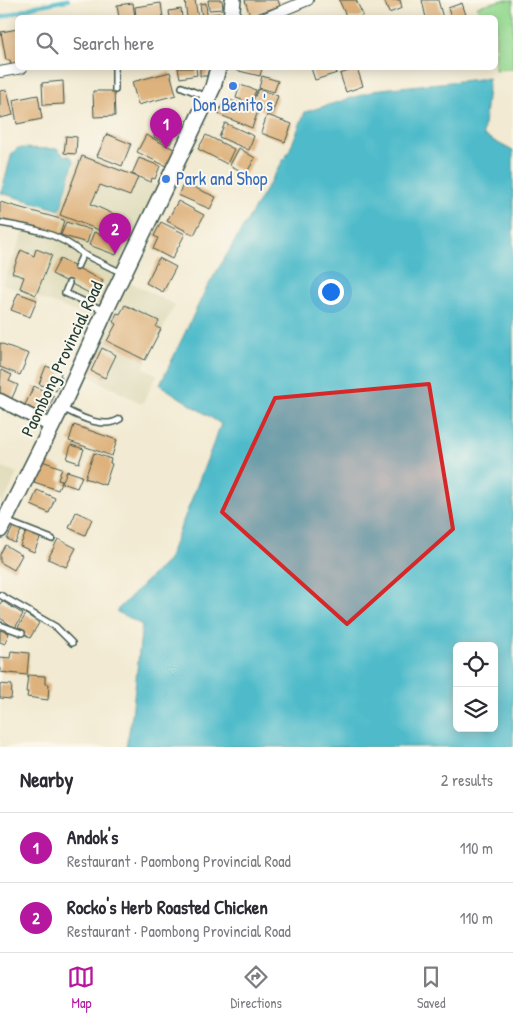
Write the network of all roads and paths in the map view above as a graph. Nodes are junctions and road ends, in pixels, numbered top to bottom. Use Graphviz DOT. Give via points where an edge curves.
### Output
graph roads {
  1 [pos="233,0"];
  2 [pos="308,0"];
  3 [pos="231,15"];
  4 [pos="271,15"];
  5 [pos="15,69"];
  6 [pos="115,70"];
  7 [pos="217,70"];
  8 [pos="0,72"];
  9 [pos="182,87"];
  10 [pos="115,90"];
  11 [pos="208,98"];
  12 [pos="0,223"];
  13 [pos="83,254"];
  14 [pos="77,267"];
  15 [pos="123,274"];
  16 [pos="70,283"];
  17 [pos="105,312"];
  18 [pos="0,400"];
  19 [pos="61,408"];
  20 [pos="120,419"];
  21 [pos="51,426"];
  22 [pos="2,525"];
  23 [pos="52,539"];
  24 [pos="0,595"];
  25 [pos="0,625"];
  26 [pos="22,633"];
  27 [pos="72,643"];
  1 -- 3 [label="main road"];
  2 -- 4 [label="street"];
  5 -- 8 [label="street"];
  6 -- 10 [label="lane"];
  7 -- 11 [label="main road, Paombong Provincial Road"];
  9 -- 11 [label="lane"];
  11 -- 15 [label="main road, Paombong Provincial Road"];
  12 -- 13 [label="lane" via="60,238"];
  13 -- 14 [label="lane"];
  13 -- 15 [label="lane"];
  15 -- 17 [label="main road, Paombong Provincial Road"];
  16 -- 17 [label="lane" via="65,293"];
  17 -- 19 [label="main road, Paombong Provincial Road"];
  18 -- 21 [label="street"];
  19 -- 20 [label="lane" via="99,422 110,423"];
  19 -- 21 [label="main road, Paombong Provincial Road"];
  21 -- 22 [label="main road, Paombong Provincial Road"];
  22 -- 23 [label="lane"];
  24 -- 27 [label="lane" via="56,627"];
  25 -- 26 [label="lane"];
}
